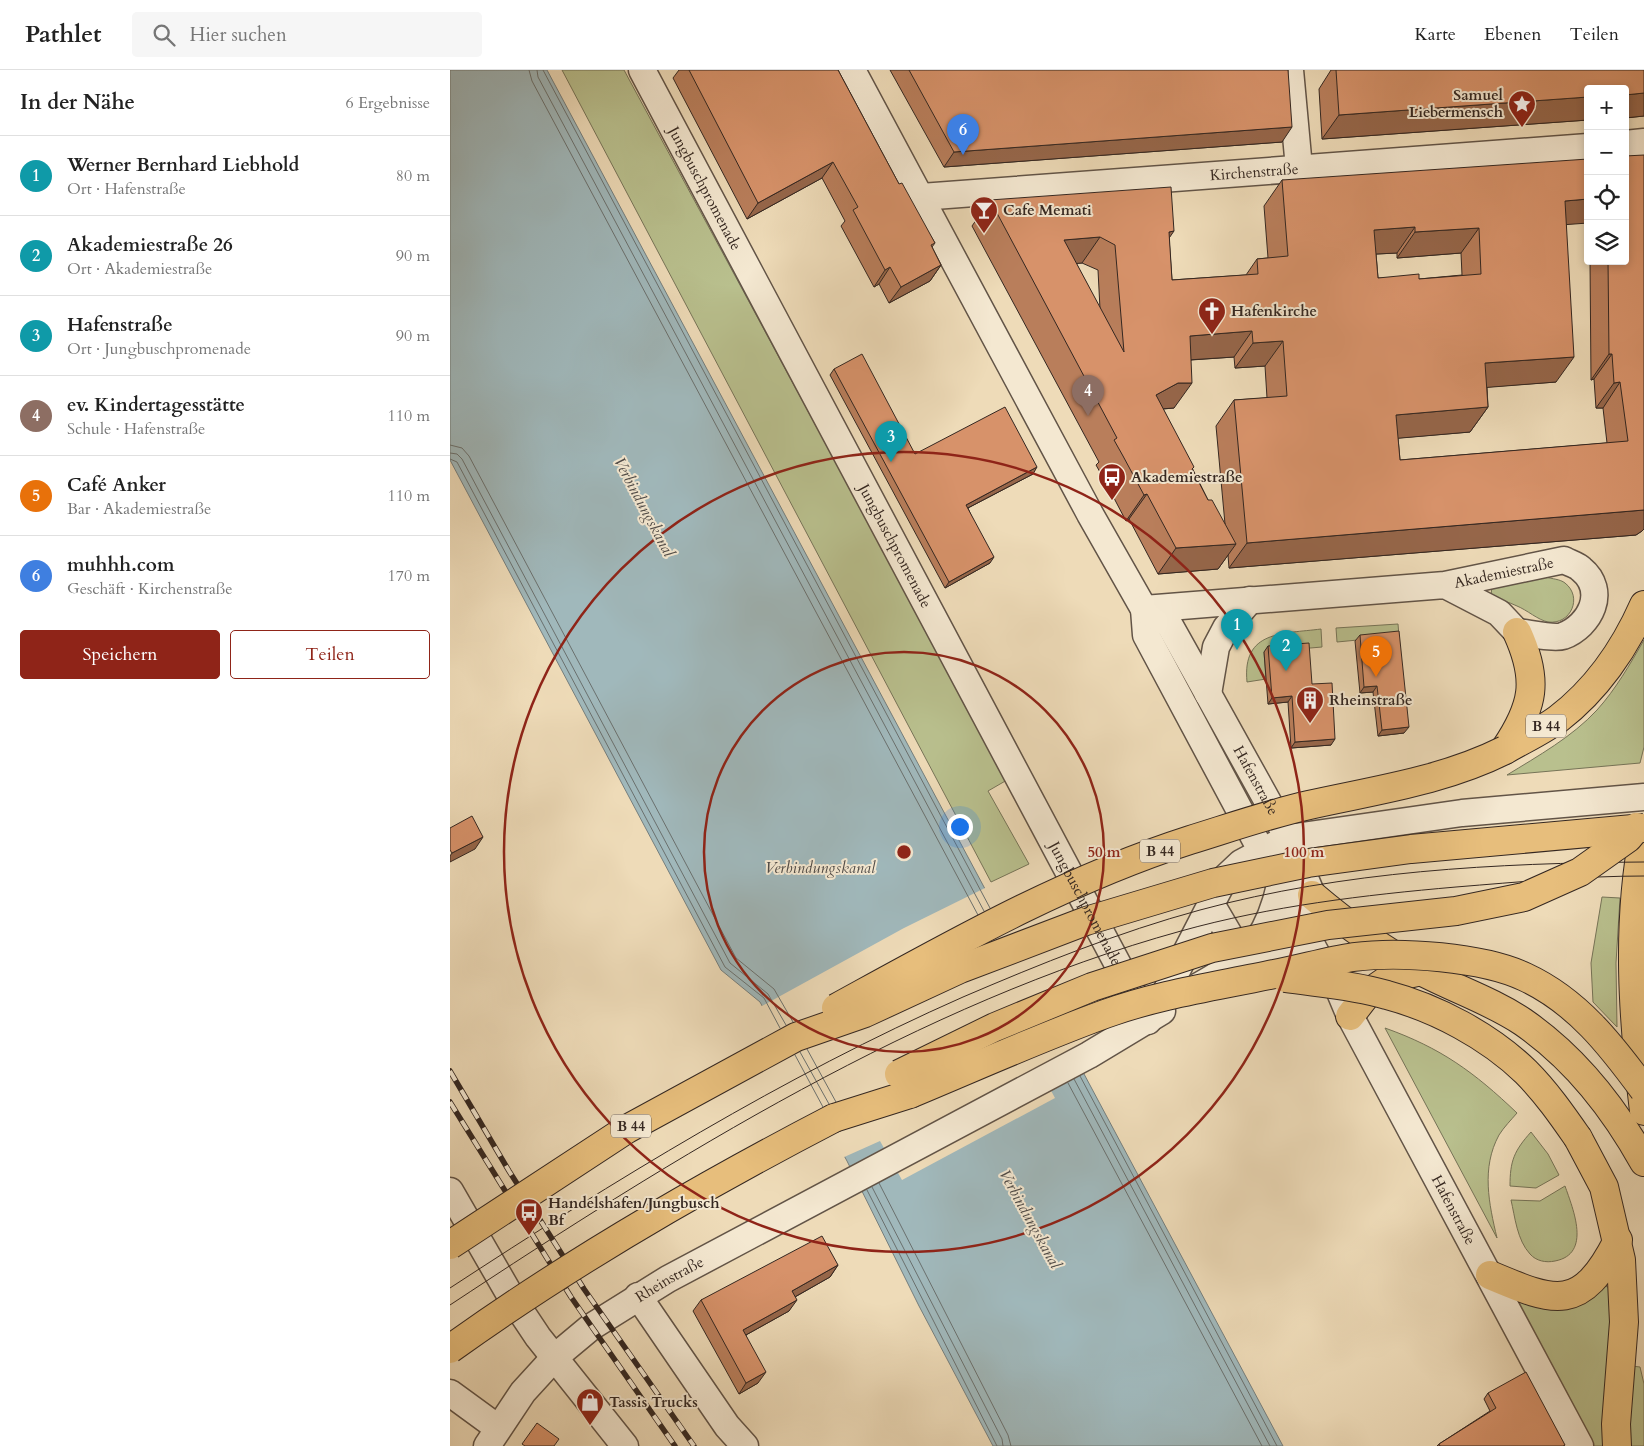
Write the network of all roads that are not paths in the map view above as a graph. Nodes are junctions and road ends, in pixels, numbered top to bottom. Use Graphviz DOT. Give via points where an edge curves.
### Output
graph roads {
  1 [pos="642,70"];
  2 [pos="852,70"];
  3 [pos="1290,70"];
  4 [pos="1644,142"];
  5 [pos="1629,144"];
  6 [pos="1584,147"];
  7 [pos="1299,168"];
  8 [pos="921,197"];
  9 [pos="1445,585"];
  10 [pos="1250,600"];
  11 [pos="1644,605"];
  12 [pos="1144,609"];
  13 [pos="1517,632"];
  14 [pos="1208,694"];
  15 [pos="1505,750"];
  16 [pos="1644,797"];
  17 [pos="1644,820"];
  18 [pos="1644,828"];
  19 [pos="1644,833"];
  20 [pos="1288,838"];
  21 [pos="1261,851"];
  22 [pos="1280,889"];
  23 [pos="1312,895"];
  24 [pos="1210,902"];
  25 [pos="1248,953"];
  26 [pos="1324,964"];
  27 [pos="1421,971"];
  28 [pos="1268,975"];
  29 [pos="1350,1016"];
  30 [pos="1150,1020"];
  31 [pos="1639,1030"];
  32 [pos="796,1037"];
  33 [pos="1644,1090"];
  34 [pos="1644,1112"];
  35 [pos="834,1118"];
  36 [pos="1644,1162"];
  37 [pos="450,1191"];
  38 [pos="1618,1240"];
  39 [pos="450,1245"];
  40 [pos="1490,1275"];
  41 [pos="638,1296"];
  42 [pos="450,1350"];
  43 [pos="555,1357"];
  44 [pos="450,1393"];
  45 [pos="492,1437"];
  46 [pos="625,1446"];
  47 [pos="744,1446"];
  48 [pos="1580,1446"];
  49 [pos="1617,1446"];
  1 -- 30 [label="street, Jungbuschpromenade"];
  2 -- 8 [label="street, Hafenstraße"];
  3 -- 7 [label="street"];
  4 -- 5 [label="street"];
  6 -- 7 [label="street, Kirchenstraße"];
  7 -- 8 [label="street, Kirchenstraße"];
  8 -- 12 [label="street, Hafenstraße"];
  9 -- 10 [label="street, Akademiestraße"];
  9 -- 13 [label="street, Akademiestraße" via="1499,614"];
  9 -- 13 [label="street, Akademiestraße" via="1564,560 1581,569 1590,580 1594,598 1592,612 1582,627 1561,637"];
  10 -- 12 [label="street, Akademiestraße"];
  10 -- 14 [label="street" via="1226,628 1216,647"];
  11 -- 15 [label="main road, B 44" via="1634,628 1608,667 1582,697 1558,720"];
  12 -- 14 [label="street, Hafenstraße" via="1169,624"];
  12 -- 21 [label="street, Hafenstraße" via="1146,635"];
  13 -- 15 [label="main road" via="1527,655 1530,704"];
  14 -- 20 [label="street, Hafenstraße"];
  15 -- 32 [label="main road, B 44, bridge" via="1438,777 1306,805 1188,841 1093,877 985,926 836,1008"];
  16 -- 20 [label="street" via="1462,813"];
  17 -- 35 [label="main road, bridge" via="1628,838 1580,872 1524,897 1456,911 1328,925 1212,948 1092,987 995,1027 899,1074"];
  18 -- 32 [label="main road, bridge" via="1411,849 1308,863 1214,883 1086,920 960,970 865,1013"];
  19 -- 31 [label="main road" via="1635,902 1633,953"];
  20 -- 21 [label="street"];
  20 -- 22 [label="street"];
  20 -- 23 [label="street, Hafenstraße"];
  21 -- 22 [label="street, Hafenstraße"];
  21 -- 24 [label="street" via="1224,879"];
  22 -- 25 [label="street" via="1270,920"];
  22 -- 26 [label="street, Hafenstraße"];
  23 -- 26 [label="street, Hafenstraße"];
  23 -- 27 [label="main road" via="1351,928"];
  24 -- 25 [label="street" via="1230,936"];
  24 -- 30 [label="street"];
  25 -- 26 [label="street"];
  25 -- 30 [label="street"];
  26 -- 29 [label="street, Hafenstraße"];
  27 -- 29 [label="main road" via="1390,978 1367,994"];
  27 -- 36 [label="main road" via="1486,1001 1523,1022 1556,1047 1610,1108"];
  28 -- 33 [label="main road, bridge" via="1354,957 1401,955 1480,964 1525,977 1576,1009 1612,1047"];
  28 -- 35 [label="main road, bridge" via="1200,988 1106,1014 910,1094"];
  28 -- 38 [label="main road, bridge" via="1351,986 1432,1011 1472,1032 1525,1072 1578,1138 1604,1187"];
  29 -- 40 [label="street, Hafenstraße"];
  30 -- 41 [label="street, Rheinstraße"];
  31 -- 34 [label="main road"];
  32 -- 39 [label="main road, B 44, bridge" via="627,1129"];
  35 -- 42 [label="main road, bridge" via="619,1238"];
  37 -- 43 [label="street" via="510,1295"];
  38 -- 40 [label="main road" via="1608,1261 1593,1279 1570,1295 1550,1297"];
  38 -- 49 [label="main road" via="1624,1314"];
  40 -- 48 [label="street, Hafenstraße"];
  41 -- 43 [label="street, Rheinstraße" via="590,1327"];
  41 -- 47 [label="street"];
  43 -- 45 [label="street, Rheinstraße" via="523,1392"];
  43 -- 46 [label="street"];
  44 -- 45 [label="street"];
}
